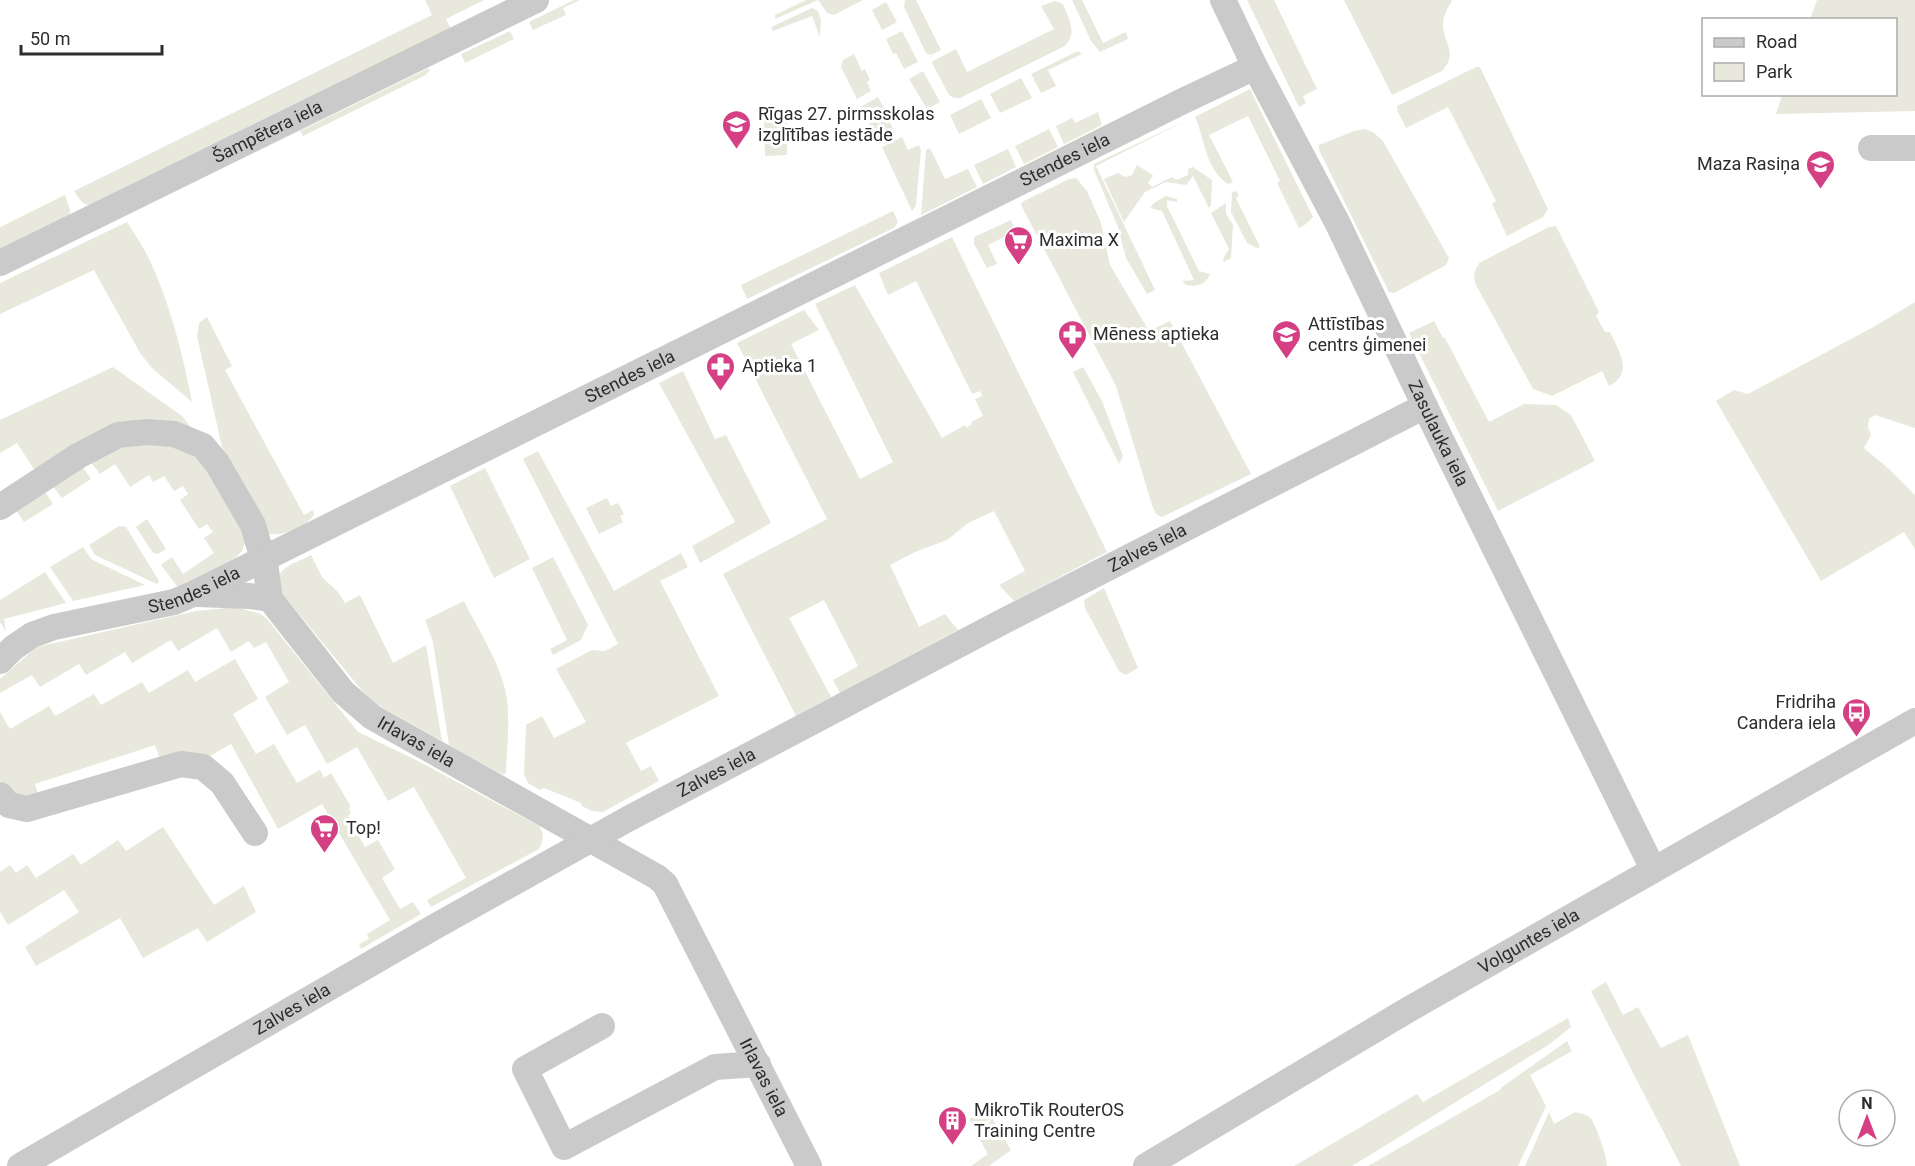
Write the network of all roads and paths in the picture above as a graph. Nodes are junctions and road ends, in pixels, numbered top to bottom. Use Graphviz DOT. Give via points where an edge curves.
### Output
graph roads {
  1 [pos="536,0"];
  2 [pos="1223,0"];
  3 [pos="1255,67"];
  4 [pos="1870,148"];
  5 [pos="1915,148"];
  6 [pos="0,263"];
  7 [pos="1425,406"];
  8 [pos="0,507"];
  9 [pos="262,559"];
  10 [pos="194,594"];
  11 [pos="270,599"];
  12 [pos="0,661"];
  13 [pos="1915,721"];
  14 [pos="0,795"];
  15 [pos="255,833"];
  16 [pos="591,839"];
  17 [pos="1653,869"];
  18 [pos="602,1026"];
  19 [pos="744,1038"];
  20 [pos="758,1064"];
  21 [pos="715,1067"];
  22 [pos="20,1166"];
  23 [pos="809,1166"];
  24 [pos="1146,1166"];
  1 -- 6 [label="street, Šampētera iela"];
  2 -- 3 [label="street, Zasulauka iela"];
  3 -- 7 [label="street, Zasulauka iela" via="1338,224"];
  3 -- 9 [label="street, Stendes iela"];
  4 -- 5 [label="street"];
  7 -- 16 [label="street, Zalves iela" via="1002,622"];
  7 -- 17 [label="street, Zasulauka iela"];
  8 -- 9 [label="street, Irlavas iela" via="118,435 174,434 203,446 217,463 253,525"];
  9 -- 10 [label="street, Stendes iela"];
  9 -- 11 [label="street, Irlavas iela"];
  10 -- 11 [label="street"];
  10 -- 12 [label="street, Stendes iela" via="32,634"];
  11 -- 16 [label="street, Irlavas iela" via="343,692 364,712"];
  13 -- 17 [label="street, Volguntes iela"];
  14 -- 15 [label="street" via="9,805 27,809 181,764 203,767 222,783"];
  16 -- 19 [label="street, Irlavas iela" via="665,884"];
  16 -- 22 [label="street, Zalves iela"];
  17 -- 24 [label="street, Volguntes iela"];
  18 -- 21 [label="street" via="525,1070 564,1148"];
  19 -- 20 [label="street, Irlavas iela"];
  19 -- 21 [label="street"];
  20 -- 21 [label="street"];
  20 -- 23 [label="street, Irlavas iela"];
}
